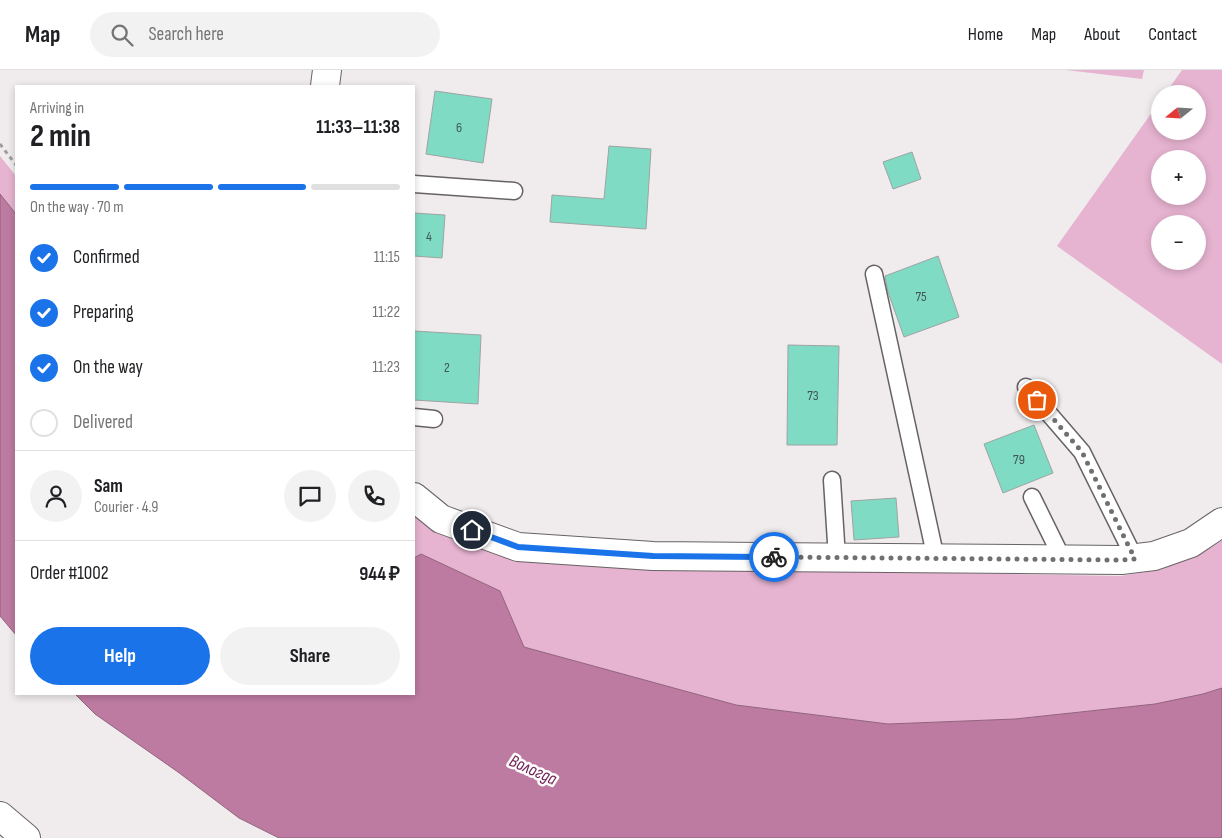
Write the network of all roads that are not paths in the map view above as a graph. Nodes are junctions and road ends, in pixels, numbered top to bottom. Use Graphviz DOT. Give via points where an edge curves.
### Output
graph roads {
  1 [pos="327,70"];
  2 [pos="326,85"];
  3 [pos="415,184"];
  4 [pos="514,191"];
  5 [pos="874,274"];
  6 [pos="1026,387"];
  7 [pos="415,417"];
  8 [pos="434,419"];
  9 [pos="832,480"];
  10 [pos="1032,497"];
  11 [pos="415,498"];
  12 [pos="1222,522"];
  13 [pos="837,558"];
  14 [pos="936,559"];
  15 [pos="1135,559"];
  16 [pos="1063,560"];
  1 -- 2 [label="street"];
  3 -- 4 [label="lane"];
  5 -- 14 [label="lane"];
  6 -- 15 [label="lane" via="1082,452"];
  7 -- 8 [label="lane"];
  9 -- 13 [label="lane"];
  10 -- 16 [label="lane"];
  11 -- 13 [label="street" via="441,519 518,547 653,556"];
  12 -- 15 [label="street" via="1191,543"];
  13 -- 14 [label="street"];
  14 -- 16 [label="street"];
  15 -- 16 [label="street"];
}
